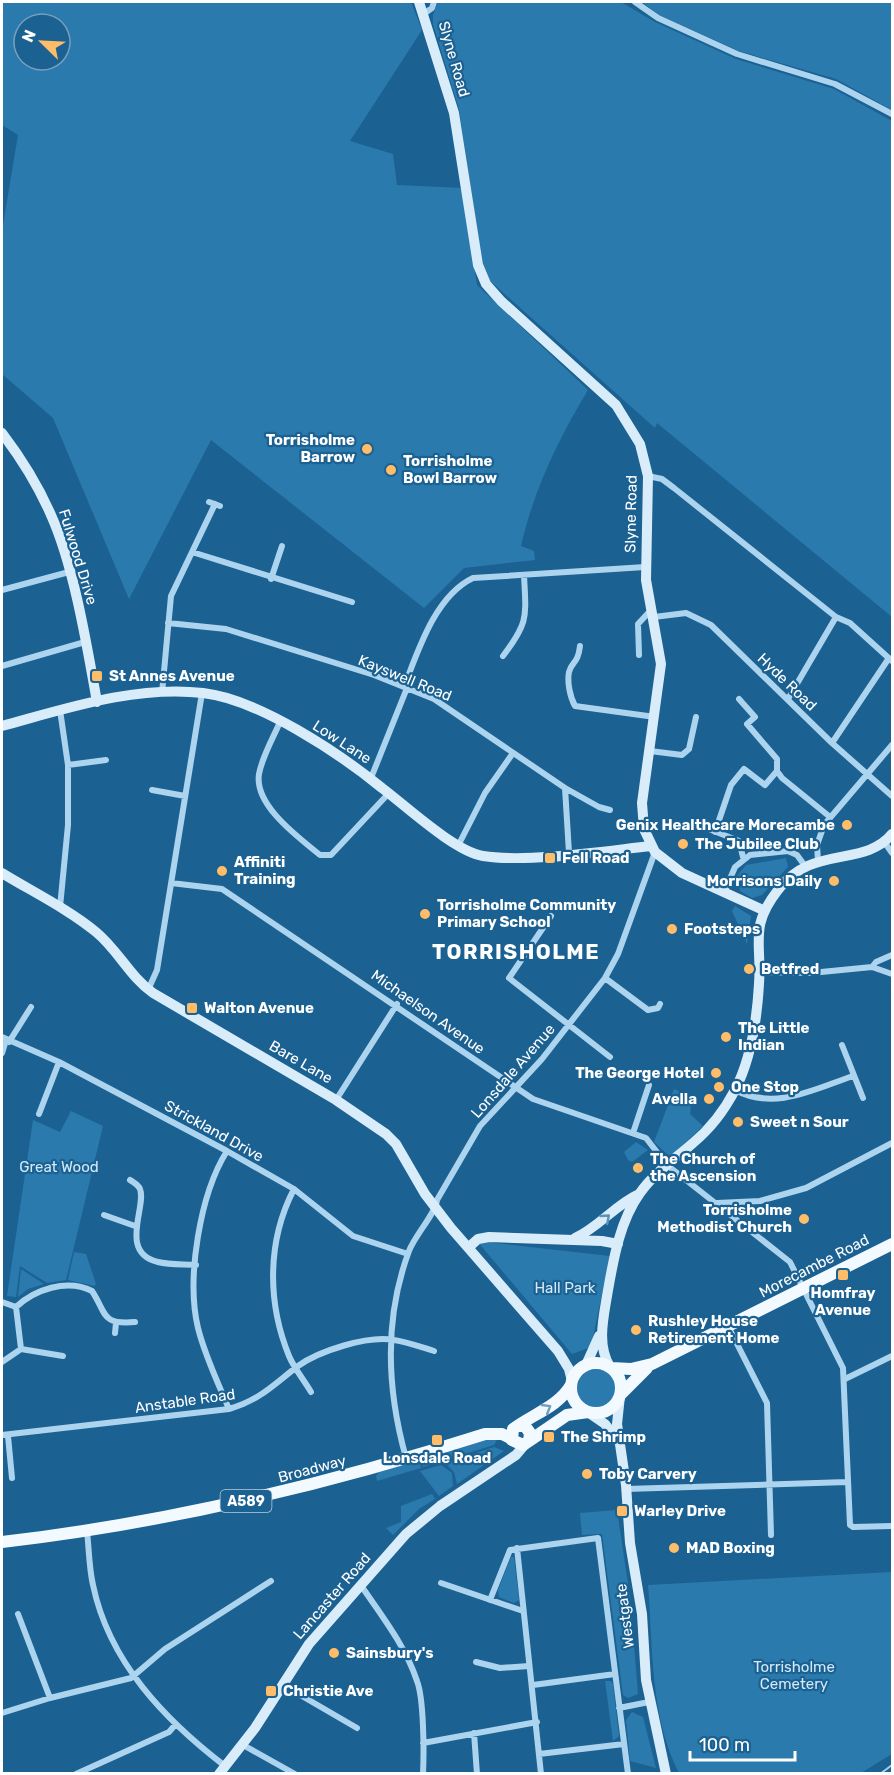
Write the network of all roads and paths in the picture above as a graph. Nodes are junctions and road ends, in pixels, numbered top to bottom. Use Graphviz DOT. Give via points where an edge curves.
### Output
graph roads {
  1 [pos="419,2"];
  2 [pos="434,2"];
  3 [pos="635,2"];
  4 [pos="425,13"];
  5 [pos="892,114"];
  6 [pos="2,433"];
  7 [pos="648,476"];
  8 [pos="215,504"];
  9 [pos="282,546"];
  10 [pos="192,552"];
  11 [pos="645,567"];
  12 [pos="69,572"];
  13 [pos="524,575"];
  14 [pos="271,579"];
  15 [pos="2,590"];
  16 [pos="352,602"];
  17 [pos="653,612"];
  18 [pos="836,617"];
  19 [pos="168,623"];
  20 [pos="85,642"];
  21 [pos="580,646"];
  22 [pos="503,656"];
  23 [pos="639,656"];
  24 [pos="891,659"];
  25 [pos="2,666"];
  26 [pos="405,688"];
  27 [pos="162,693"];
  28 [pos="202,693"];
  29 [pos="739,699"];
  30 [pos="788,699"];
  31 [pos="97,702"];
  32 [pos="60,710"];
  33 [pos="654,717"];
  34 [pos="696,717"];
  35 [pos="279,722"];
  36 [pos="2,726"];
  37 [pos="832,743"];
  38 [pos="892,745"];
  39 [pos="650,750"];
  40 [pos="513,753"];
  41 [pos="106,760"];
  42 [pos="68,765"];
  43 [pos="777,771"];
  44 [pos="867,774"];
  45 [pos="371,778"];
  46 [pos="565,788"];
  47 [pos="152,789"];
  48 [pos="389,793"];
  49 [pos="185,796"];
  50 [pos="892,796"];
  51 [pos="610,810"];
  52 [pos="830,817"];
  53 [pos="704,827"];
  54 [pos="715,832"];
  55 [pos="889,838"];
  56 [pos="459,844"];
  57 [pos="653,849"];
  58 [pos="569,854"];
  59 [pos="892,854"];
  60 [pos="743,857"];
  61 [pos="818,861"];
  62 [pos="805,866"];
  63 [pos="2,875"];
  64 [pos="171,883"];
  65 [pos="724,893"];
  66 [pos="60,908"];
  67 [pos="763,910"];
  68 [pos="551,916"];
  69 [pos="892,955"];
  70 [pos="872,967"];
  71 [pos="759,972"];
  72 [pos="892,974"];
  73 [pos="605,978"];
  74 [pos="148,990"];
  75 [pos="397,1004"];
  76 [pos="660,1004"];
  77 [pos="31,1007"];
  78 [pos="570,1023"];
  79 [pos="6,1040"];
  80 [pos="842,1045"];
  81 [pos="2,1053"];
  82 [pos="610,1057"];
  83 [pos="59,1062"];
  84 [pos="853,1076"];
  85 [pos="649,1085"];
  86 [pos="515,1087"];
  87 [pos="735,1090"];
  88 [pos="863,1098"];
  89 [pos="336,1100"];
  90 [pos="39,1114"];
  91 [pos="633,1132"];
  92 [pos="892,1143"];
  93 [pos="227,1151"];
  94 [pos="667,1166"];
  95 [pos="130,1180"];
  96 [pos="294,1189"];
  97 [pos="639,1194"];
  98 [pos="717,1203"];
  99 [pos="436,1209"];
  100 [pos="104,1215"];
  101 [pos="135,1226"];
  102 [pos="572,1240"];
  103 [pos="618,1244"];
  104 [pos="892,1244"];
  105 [pos="469,1247"];
  106 [pos="408,1254"];
  107 [pos="196,1264"];
  108 [pos="803,1288"];
  109 [pos="2,1302"];
  110 [pos="16,1307"];
  111 [pos="135,1322"];
  112 [pos="116,1323"];
  113 [pos="603,1324"];
  114 [pos="728,1326"];
  115 [pos="115,1333"];
  116 [pos="391,1339"];
  117 [pos="21,1350"];
  118 [pos="434,1351"];
  119 [pos="558,1352"];
  120 [pos="63,1356"];
  121 [pos="892,1356"];
  122 [pos="2,1362"];
  123 [pos="652,1364"];
  124 [pos="586,1365"];
  125 [pos="611,1367"];
  126 [pos="296,1368"];
  127 [pos="845,1379"];
  128 [pos="572,1383"];
  129 [pos="311,1392"];
  130 [pos="621,1395"];
  131 [pos="229,1409"];
  132 [pos="588,1412"];
  133 [pos="517,1426"];
  134 [pos="484,1434"];
  135 [pos="5,1436"];
  136 [pos="512,1439"];
  137 [pos="528,1441"];
  138 [pos="622,1454"];
  139 [pos="406,1458"];
  140 [pos="498,1466"];
  141 [pos="12,1478"];
  142 [pos="847,1482"];
  143 [pos="768,1486"];
  144 [pos="626,1489"];
  145 [pos="892,1526"];
  146 [pos="87,1531"];
  147 [pos="771,1534"];
  148 [pos="2,1542"];
  149 [pos="517,1548"];
  150 [pos="271,1581"];
  151 [pos="441,1583"];
  152 [pos="360,1584"];
  153 [pos="490,1600"];
  154 [pos="523,1611"];
  155 [pos="18,1614"];
  156 [pos="476,1662"];
  157 [pos="529,1666"];
  158 [pos="615,1674"];
  159 [pos="134,1676"];
  160 [pos="283,1685"];
  161 [pos="533,1685"];
  162 [pos="50,1698"];
  163 [pos="649,1702"];
  164 [pos="619,1708"];
  165 [pos="2,1713"];
  166 [pos="537,1722"];
  167 [pos="175,1725"];
  168 [pos="357,1728"];
  169 [pos="474,1733"];
  170 [pos="423,1743"];
  171 [pos="624,1744"];
  172 [pos="243,1745"];
  173 [pos="539,1754"];
  174 [pos="222,1770"];
  175 [pos="76,1773"];
  176 [pos="296,1773"];
  177 [pos="423,1773"];
  178 [pos="477,1773"];
  179 [pos="541,1773"];
  180 [pos="628,1773"];
  181 [pos="666,1773"];
  1 -- 4 [label="street, Slyne Road"];
  2 -- 4 [label="street"];
  3 -- 5 [label="street" via="658,18 737,54 835,84"];
  4 -- 7 [label="street, Slyne Road" via="453,112 478,265 486,284 616,405 640,444"];
  6 -- 12 [label="street, Fulwood Drive" via="30,473 52,516"];
  7 -- 11 [label="street, Slyne Road"];
  7 -- 18 [label="street" via="662,479 674,488"];
  8 -- 10 [label="street"];
  9 -- 14 [label="street"];
  10 -- 14 [label="street"];
  10 -- 19 [label="street" via="171,596"];
  11 -- 13 [label="street"];
  11 -- 17 [label="street, Slyne Road"];
  12 -- 15 [label="street"];
  12 -- 20 [label="street, Fulwood Drive"];
  13 -- 22 [label="street" via="522,631"];
  13 -- 26 [label="street" via="473,578 463,583 428,628"];
  14 -- 16 [label="street"];
  17 -- 23 [label="street" via="638,624"];
  17 -- 30 [label="street, Hyde Road" via="686,613 711,626"];
  17 -- 33 [label="street, Slyne Road" via="661,664"];
  18 -- 24 [label="street" via="850,623"];
  18 -- 30 [label="street"];
  19 -- 26 [label="street, Kayswell Road" via="226,629"];
  19 -- 27 [label="street"];
  20 -- 25 [label="street"];
  20 -- 31 [label="street, Fulwood Drive"];
  21 -- 33 [label="street" via="579,660 569,672 570,696 575,706"];
  24 -- 37 [label="street"];
  26 -- 40 [label="street, Kayswell Road" via="443,704"];
  26 -- 45 [label="street"];
  27 -- 28 [label="street, Low Lane"];
  27 -- 31 [label="street, Low Lane"];
  28 -- 35 [label="street, Low Lane" via="240,703"];
  28 -- 49 [label="street"];
  29 -- 43 [label="street" via="755,717 747,724 777,759"];
  30 -- 37 [label="street, Hyde Road"];
  31 -- 32 [label="street, Low Lane"];
  32 -- 36 [label="street, Low Lane"];
  32 -- 42 [label="street"];
  33 -- 39 [label="street, Slyne Road"];
  34 -- 39 [label="street" via="689,749 682,755"];
  35 -- 45 [label="street, Low Lane"];
  35 -- 48 [label="street" via="259,772 258,789 265,804 320,855 331,855"];
  37 -- 44 [label="street, Hyde Road"];
  38 -- 44 [label="street"];
  39 -- 57 [label="street, Slyne Road" via="642,810 644,829"];
  40 -- 46 [label="street, Kayswell Road"];
  40 -- 56 [label="street" via="485,793"];
  41 -- 42 [label="street"];
  42 -- 66 [label="street" via="68,825"];
  43 -- 52 [label="street"];
  43 -- 54 [label="street" via="765,785 744,769 730,785"];
  44 -- 50 [label="street, Hyde Road"];
  44 -- 52 [label="street"];
  45 -- 48 [label="street, Low Lane"];
  46 -- 51 [label="street, Kayswell Road"];
  46 -- 58 [label="street"];
  47 -- 49 [label="street"];
  48 -- 56 [label="street, Low Lane" via="422,821"];
  49 -- 64 [label="street"];
  52 -- 61 [label="street" via="819,838"];
  53 -- 54 [label="street"];
  54 -- 60 [label="street" via="739,841"];
  55 -- 59 [label="street"];
  55 -- 61 [label="street" via="857,854"];
  56 -- 58 [label="street, Low Lane" via="484,856"];
  57 -- 58 [label="street, Low Lane"];
  57 -- 65 [label="street" via="682,873"];
  57 -- 73 [label="street, Lonsdale Avenue" via="618,954"];
  60 -- 62 [label="street" via="788,851"];
  60 -- 65 [label="street"];
  61 -- 62 [label="street"];
  62 -- 67 [label="street" via="785,881"];
  63 -- 66 [label="street, Bare Lane"];
  64 -- 74 [label="street" via="157,970"];
  64 -- 75 [label="street, Michaelson Avenue" via="222,889"];
  65 -- 67 [label="street"];
  66 -- 74 [label="street, Bare Lane" via="112,947"];
  67 -- 71 [label="street" via="757,939"];
  68 -- 78 [label="street" via="509,978"];
  69 -- 70 [label="street"];
  70 -- 71 [label="street" via="811,973"];
  70 -- 72 [label="street"];
  71 -- 87 [label="street" via="750,1047"];
  73 -- 76 [label="street" via="648,1010"];
  73 -- 78 [label="street, Lonsdale Avenue"];
  74 -- 89 [label="street, Bare Lane"];
  75 -- 86 [label="street, Michaelson Avenue"];
  75 -- 89 [label="street"];
  77 -- 79 [label="street"];
  78 -- 82 [label="street"];
  78 -- 86 [label="street, Lonsdale Avenue"];
  79 -- 81 [label="street"];
  79 -- 83 [label="street, Strickland Drive"];
  80 -- 84 [label="street"];
  83 -- 90 [label="street"];
  83 -- 93 [label="street, Strickland Drive"];
  84 -- 87 [label="street" via="778,1101 759,1100"];
  84 -- 88 [label="street"];
  85 -- 91 [label="street"];
  86 -- 91 [label="street, Michaelson Avenue" via="533,1099"];
  86 -- 99 [label="street, Lonsdale Avenue" via="480,1126 446,1183"];
  87 -- 94 [label="street" via="717,1118"];
  89 -- 99 [label="street, Bare Lane" via="396,1144"];
  91 -- 94 [label="street, Michaelson Avenue" via="646,1138"];
  92 -- 98 [label="street" via="806,1188 760,1201"];
  93 -- 96 [label="street, Strickland Drive"];
  93 -- 107 [label="street" via="209,1189"];
  94 -- 97 [label="street"];
  94 -- 98 [label="street, Michaelson Avenue"];
  95 -- 101 [label="street" via="141,1191"];
  96 -- 106 [label="street, Strickland Drive" via="353,1236"];
  96 -- 126 [label="street" via="275,1243 272,1284 277,1318"];
  102 -- 97 [label="street, one-way" via="601,1223 623,1201"];
  97 -- 103 [label="street"];
  98 -- 108 [label="street, Michaelson Avenue" via="790,1262"];
  99 -- 105 [label="street, Bare Lane"];
  99 -- 106 [label="street" via="419,1230"];
  100 -- 101 [label="street"];
  101 -- 107 [label="street" via="137,1240 148,1257 157,1262"];
  102 -- 103 [label="street"];
  102 -- 105 [label="street" via="483,1237"];
  103 -- 113 [label="street"];
  104 -- 108 [label="main road, Morecambe Road"];
  105 -- 119 [label="street, Bare Lane"];
  106 -- 116 [label="street"];
  107 -- 131 [label="street" via="197,1326"];
  108 -- 114 [label="main road, Morecambe Road"];
  108 -- 127 [label="street" via="840,1360"];
  109 -- 110 [label="street"];
  110 -- 112 [label="street" via="53,1287 76,1286 92,1291 103,1314"];
  110 -- 117 [label="street"];
  111 -- 112 [label="street"];
  112 -- 115 [label="street"];
  113 -- 124 [label="street"];
  113 -- 125 [label="street" via="603,1350"];
  114 -- 123 [label="main road, Morecambe Road"];
  114 -- 143 [label="street" via="767,1403"];
  116 -- 118 [label="street"];
  116 -- 126 [label="street, Anstable Road" via="328,1349"];
  116 -- 139 [label="street" via="394,1414"];
  117 -- 120 [label="street"];
  117 -- 122 [label="street"];
  119 -- 124 [label="street"];
  119 -- 128 [label="street" via="569,1369"];
  121 -- 127 [label="street"];
  123 -- 125 [label="main road, Morecambe Road" via="631,1369"];
  123 -- 130 [label="main road, Morecambe Road"];
  124 -- 125 [label="main road"];
  124 -- 128 [label="main road, A589"];
  125 -- 130 [label="main road" via="620,1380"];
  126 -- 129 [label="street"];
  126 -- 131 [label="street, Anstable Road" via="249,1403"];
  127 -- 142 [label="street"];
  128 -- 132 [label="main road" via="576,1403"];
  133 -- 128 [label="main road, A589, one-way" via="554,1404"];
  130 -- 132 [label="main road" via="603,1413"];
  130 -- 138 [label="street, Westgate" via="617,1424"];
  131 -- 135 [label="street, Anstable Road"];
  132 -- 137 [label="main road, Lancaster Road" via="567,1415"];
  132 -- 138 [label="street, Westgate" via="608,1427"];
  133 -- 134 [label="main road, Broadway / A589" via="498,1426"];
  133 -- 136 [label="main road" via="512,1430"];
  133 -- 137 [label="main road" via="528,1429"];
  134 -- 136 [label="main road, Broadway / A589" via="502,1434"];
  134 -- 139 [label="main road, Broadway / A589"];
  135 -- 141 [label="street"];
  136 -- 137 [label="main road, A589" via="520,1445"];
  136 -- 140 [label="street, Lancaster Road" via="510,1451"];
  137 -- 140 [label="street, Lancaster Road" via="516,1455"];
  138 -- 144 [label="street, Westgate"];
  139 -- 146 [label="main road, Broadway / A589" via="237,1503"];
  140 -- 152 [label="street, Lancaster Road" via="421,1519"];
  142 -- 143 [label="street"];
  142 -- 145 [label="street" via="851,1527"];
  143 -- 144 [label="street"];
  143 -- 147 [label="street"];
  144 -- 163 [label="street, Westgate"];
  146 -- 148 [label="main road, Broadway / A589"];
  146 -- 159 [label="street" via="92,1584 99,1609 118,1652"];
  149 -- 153 [label="street" via="507,1553"];
  149 -- 154 [label="street"];
  149 -- 158 [label="street" via="598,1538"];
  150 -- 159 [label="street" via="165,1649"];
  151 -- 153 [label="street"];
  152 -- 160 [label="street, Lancaster Road" via="309,1644"];
  152 -- 170 [label="street" via="396,1637 418,1682"];
  153 -- 154 [label="street"];
  154 -- 157 [label="street"];
  155 -- 162 [label="street"];
  156 -- 157 [label="street" via="500,1668"];
  157 -- 161 [label="street"];
  158 -- 161 [label="street"];
  158 -- 164 [label="street"];
  159 -- 162 [label="street"];
  159 -- 167 [label="street"];
  160 -- 168 [label="street"];
  160 -- 172 [label="street, Lancaster Road"];
  161 -- 166 [label="street"];
  162 -- 165 [label="street"];
  163 -- 164 [label="street"];
  163 -- 181 [label="street, Westgate"];
  164 -- 171 [label="street"];
  166 -- 169 [label="street"];
  166 -- 173 [label="street"];
  167 -- 174 [label="street"];
  167 -- 175 [label="street" via="169,1732"];
  169 -- 170 [label="street"];
  169 -- 178 [label="street"];
  170 -- 177 [label="street"];
  171 -- 173 [label="street"];
  171 -- 180 [label="street"];
  172 -- 174 [label="street, Lancaster Road"];
  172 -- 176 [label="street"];
  173 -- 179 [label="street"];
}
